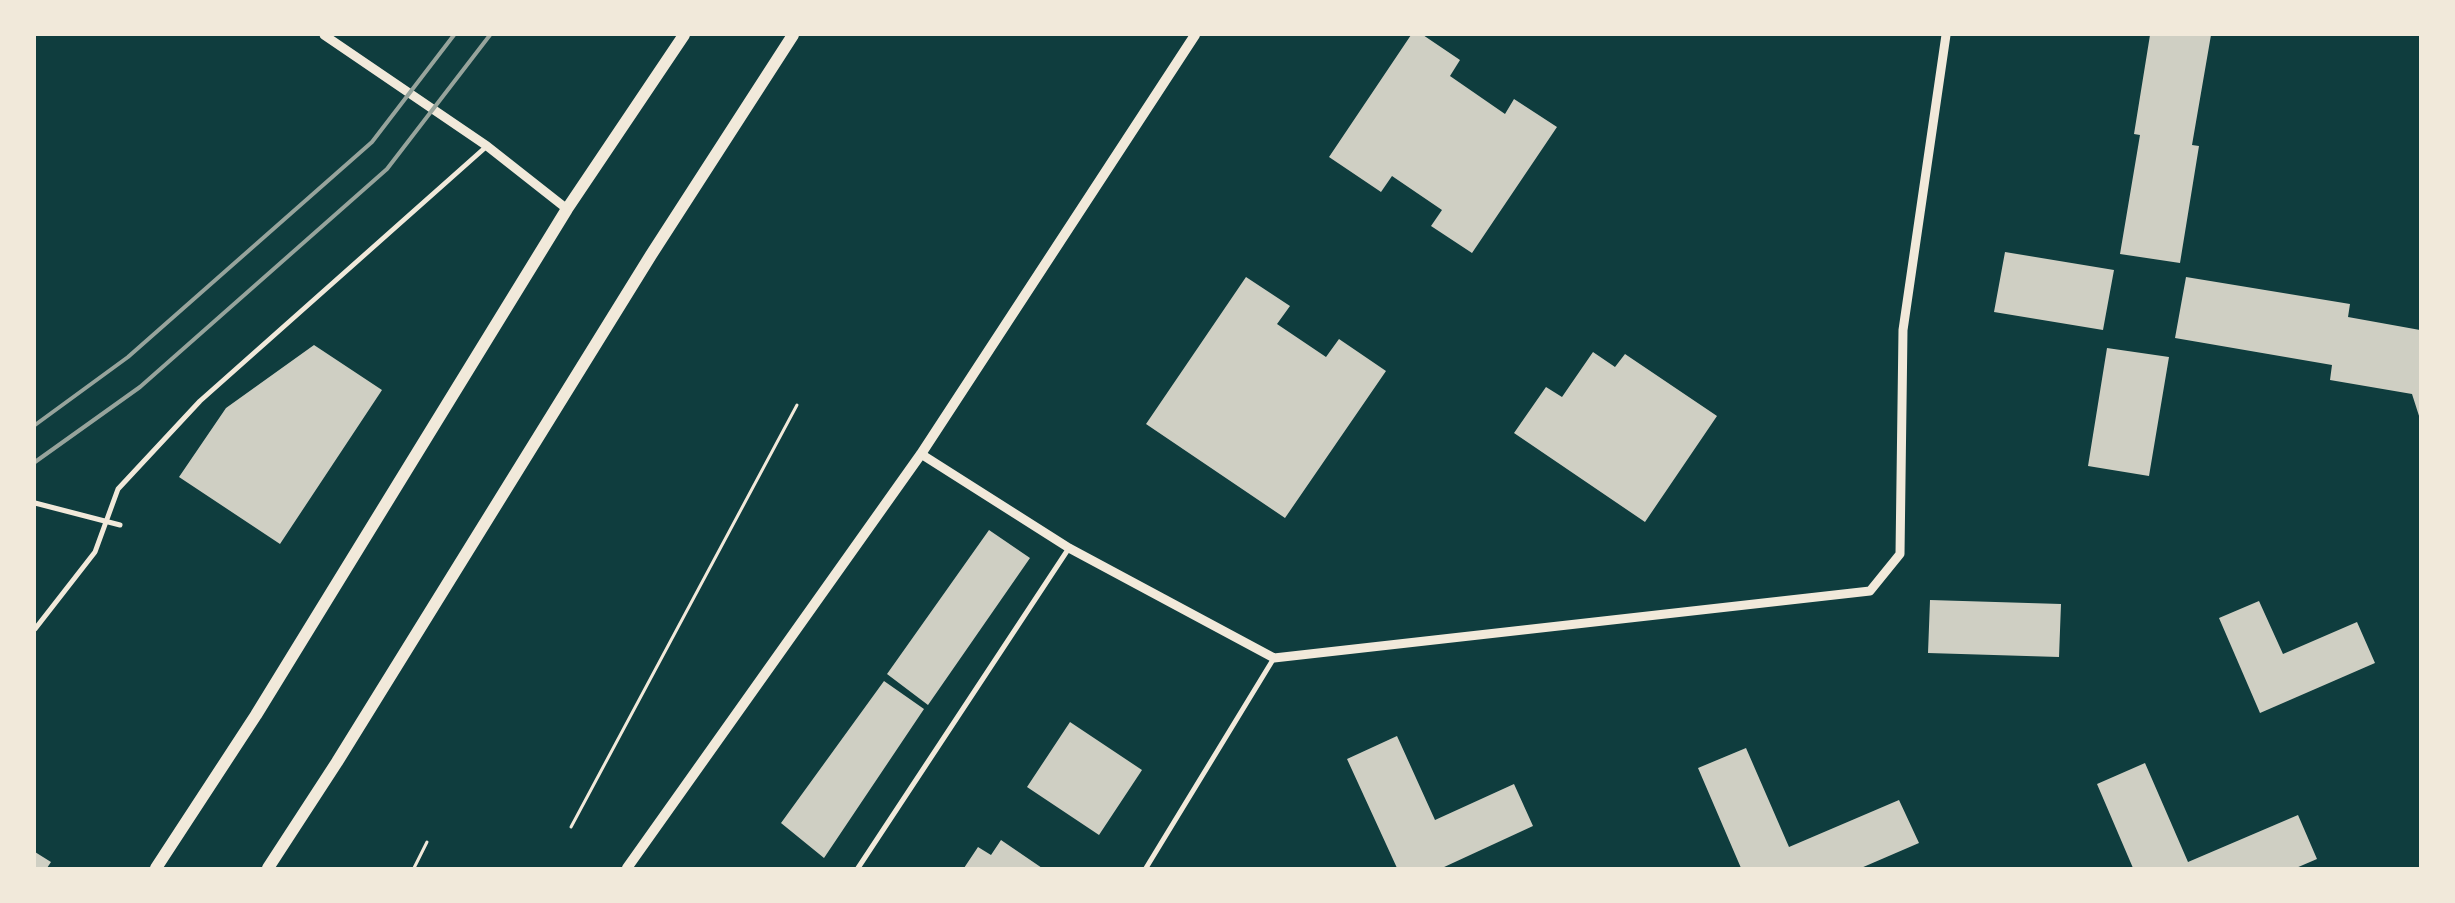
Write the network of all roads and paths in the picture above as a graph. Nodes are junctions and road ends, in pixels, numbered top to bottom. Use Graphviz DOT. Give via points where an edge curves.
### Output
graph roads {
  1 [pos="324,35"];
  2 [pos="684,35"];
  3 [pos="793,35"];
  4 [pos="1195,35"];
  5 [pos="1946,35"];
  6 [pos="487,146"];
  7 [pos="568,208"];
  8 [pos="797,404"];
  9 [pos="921,454"];
  10 [pos="35,503"];
  11 [pos="120,525"];
  12 [pos="1069,548"];
  13 [pos="35,629"];
  14 [pos="1274,658"];
  15 [pos="571,827"];
  16 [pos="427,842"];
  17 [pos="156,868"];
  18 [pos="268,868"];
  19 [pos="414,868"];
  20 [pos="628,868"];
  21 [pos="858,868"];
  22 [pos="1146,868"];
  1 -- 6 [label="street"];
  2 -- 7 [label="main road"];
  3 -- 18 [label="main road" via="651,255 338,762"];
  4 -- 9 [label="main road"];
  5 -- 14 [label="street" via="1904,330 1900,554 1870,590"];
  6 -- 7 [label="street"];
  6 -- 13 [label="street" via="194,408 118,489 95,552"];
  7 -- 17 [label="main road" via="256,716"];
  8 -- 15 [label="path"];
  9 -- 12 [label="street"];
  9 -- 20 [label="main road"];
  10 -- 11 [label="street"];
  12 -- 14 [label="street"];
  12 -- 21 [label="street"];
  14 -- 22 [label="street"];
  16 -- 19 [label="path"];
}
